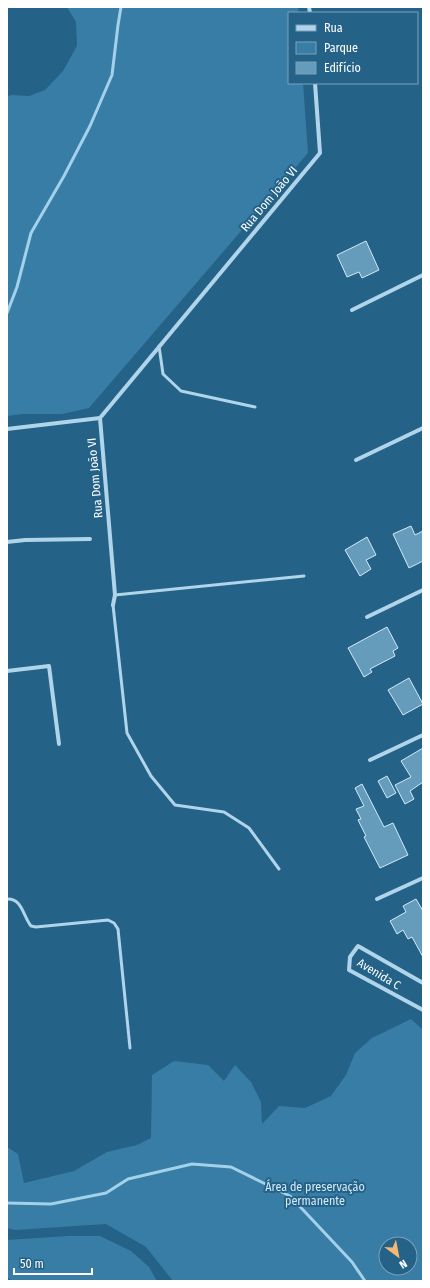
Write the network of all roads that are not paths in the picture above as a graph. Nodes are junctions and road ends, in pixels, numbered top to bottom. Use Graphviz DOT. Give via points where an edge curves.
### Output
graph roads {
  1 [pos="315,84"];
  2 [pos="423,275"];
  3 [pos="352,310"];
  4 [pos="159,346"];
  5 [pos="256,407"];
  6 [pos="100,418"];
  7 [pos="423,428"];
  8 [pos="7,429"];
  9 [pos="356,460"];
  10 [pos="90,539"];
  11 [pos="7,542"];
  12 [pos="304,576"];
  13 [pos="423,590"];
  14 [pos="115,595"];
  15 [pos="113,605"];
  16 [pos="367,617"];
  17 [pos="7,671"];
  18 [pos="423,735"];
  19 [pos="59,744"];
  20 [pos="370,760"];
  21 [pos="279,869"];
  22 [pos="423,878"];
  23 [pos="7,899"];
  24 [pos="378,899"];
  25 [pos="423,983"];
  26 [pos="423,1010"];
  27 [pos="130,1048"];
  1 -- 4 [label="street, Rua Dom João VI" via="320,153"];
  2 -- 3 [label="street"];
  4 -- 5 [label="lane" via="163,374 181,391"];
  4 -- 6 [label="street, Rua Dom João VI"];
  6 -- 8 [label="street"];
  6 -- 14 [label="street, Rua Dom João VI"];
  7 -- 9 [label="street"];
  10 -- 11 [label="street"];
  12 -- 14 [label="lane"];
  13 -- 16 [label="street"];
  14 -- 15 [label="street, Rua Dom João VI"];
  15 -- 21 [label="lane, Rua Dom João VI" via="126,733 151,776 175,805 224,812 249,828"];
  17 -- 19 [label="street" via="49,666"];
  18 -- 20 [label="street"];
  22 -- 24 [label="street"];
  23 -- 27 [label="lane" via="17,901 31,926 108,920 114,923 118,930"];
  25 -- 26 [label="street, Avenida C" via="358,946 350,957 349,970"];
}
